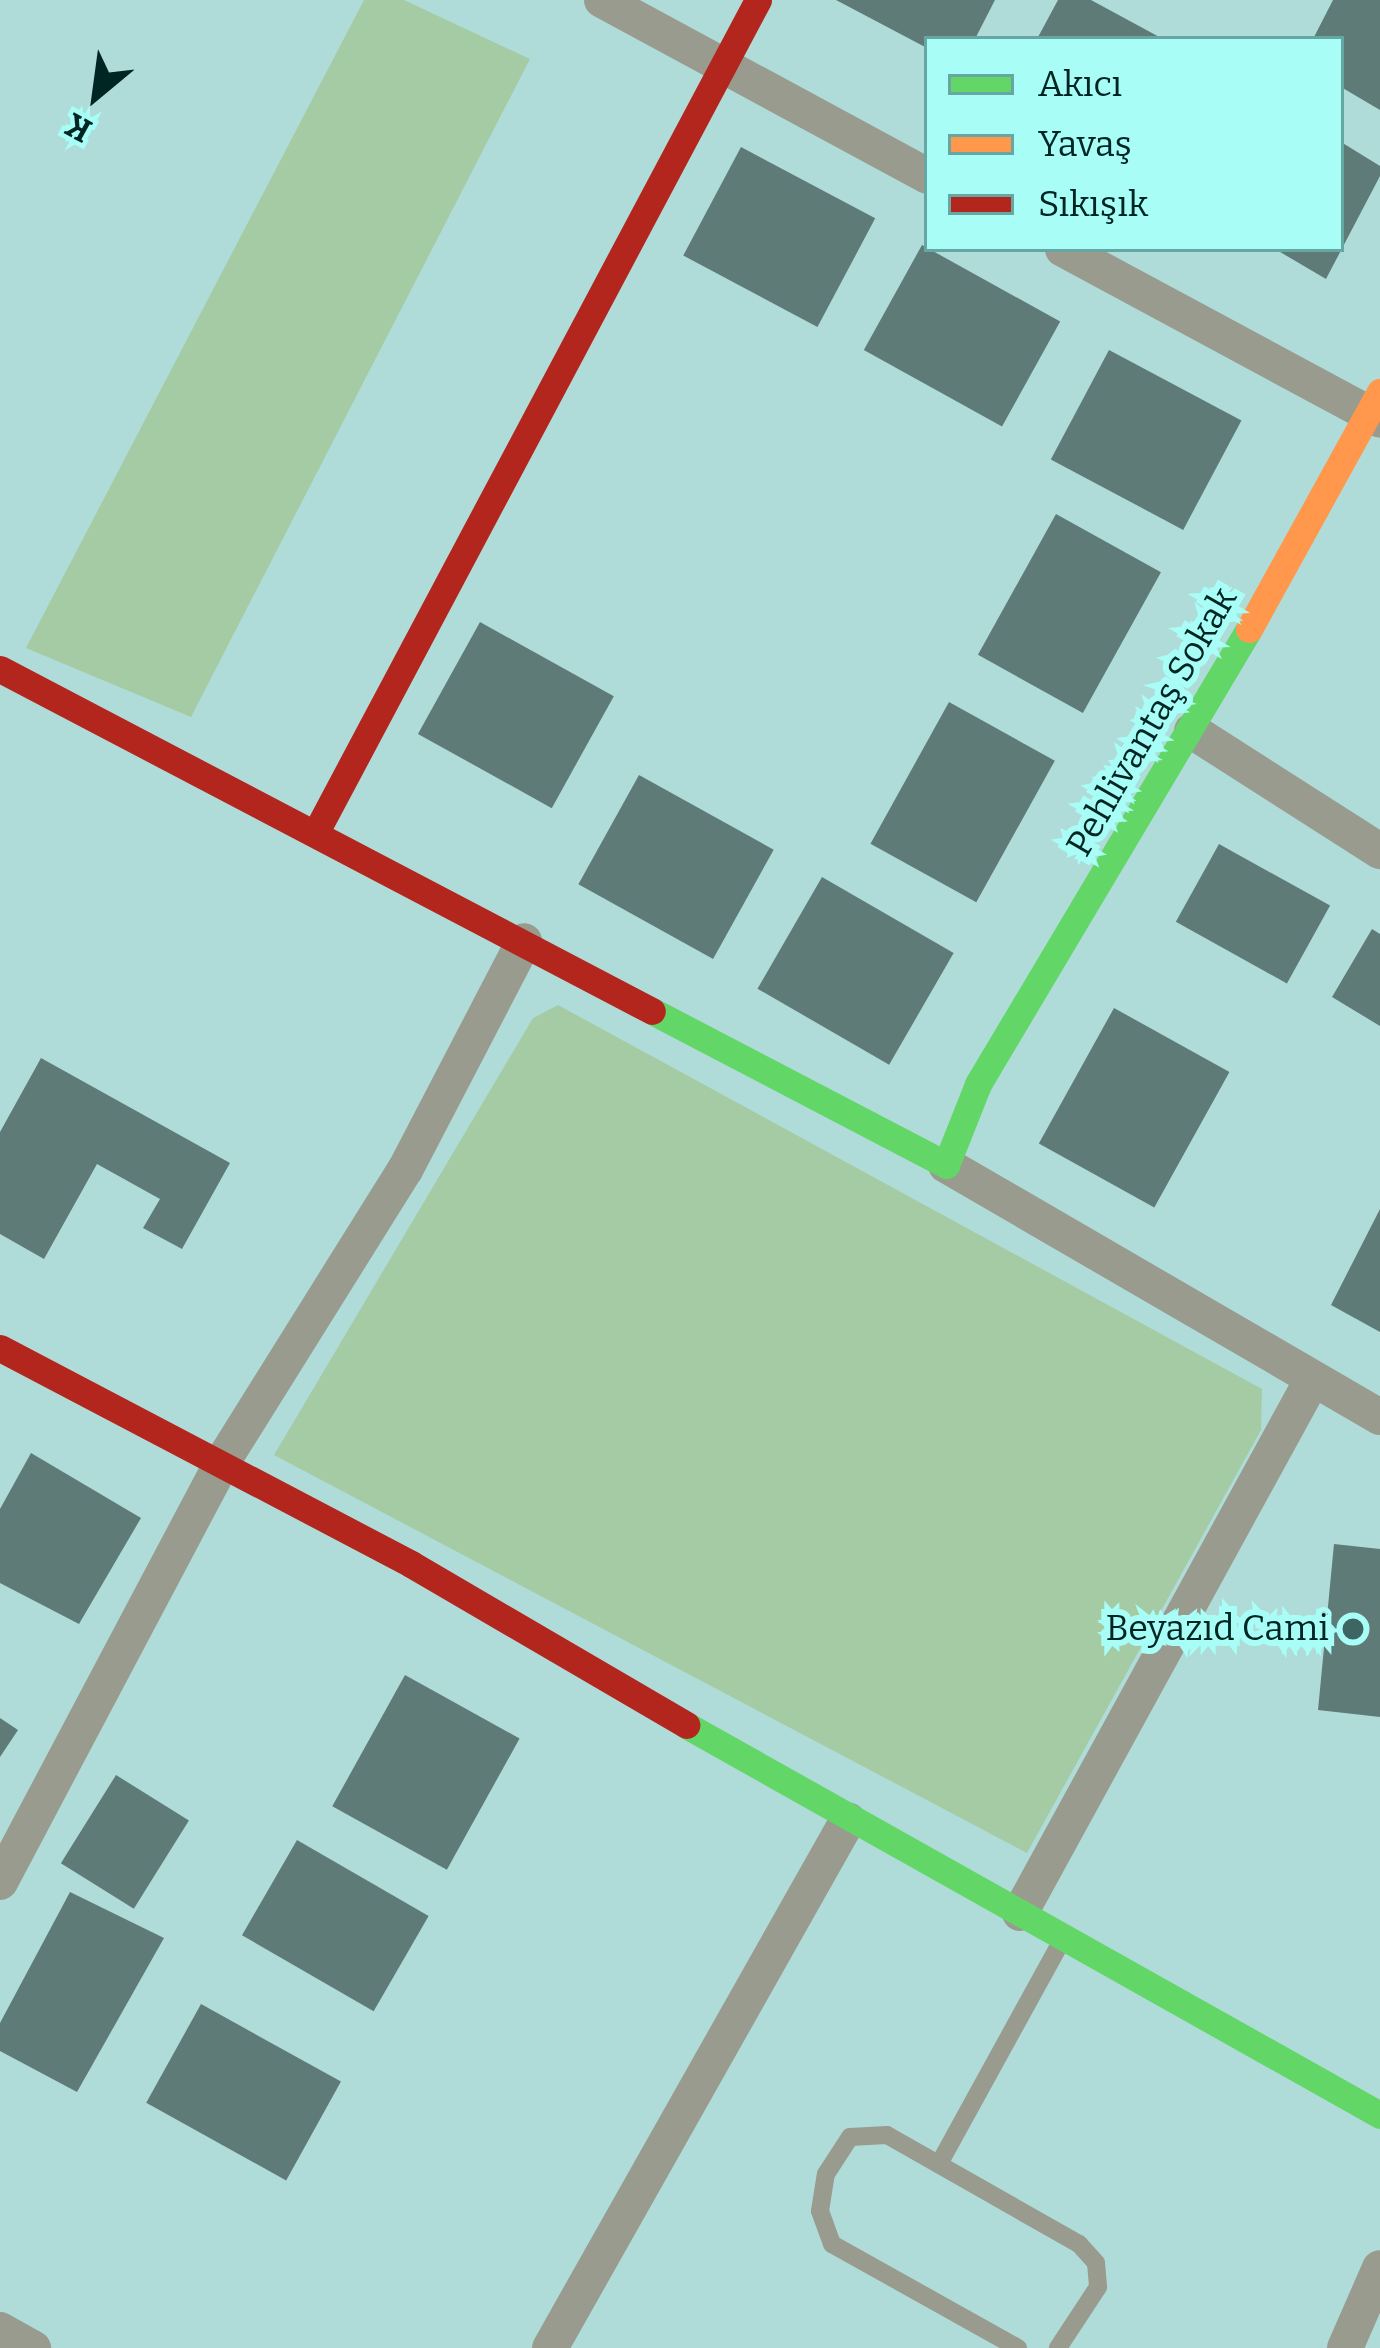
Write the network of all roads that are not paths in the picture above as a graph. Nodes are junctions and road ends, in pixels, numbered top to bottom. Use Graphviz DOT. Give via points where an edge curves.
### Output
graph roads {
  1 [pos="602,0"];
  2 [pos="758,0"];
  3 [pos="723,66"];
  4 [pos="924,174"];
  5 [pos="1069,252"];
  6 [pos="1376,409"];
  7 [pos="0,668"];
  8 [pos="1192,731"];
  9 [pos="316,830"];
  10 [pos="1380,851"];
  11 [pos="524,940"];
  12 [pos="946,1166"];
  13 [pos="0,1348"];
  14 [pos="1312,1379"];
  15 [pos="1380,1418"];
  16 [pos="221,1464"];
  17 [pos="848,1820"];
  18 [pos="0,1882"];
  19 [pos="1020,1912"];
  20 [pos="1064,1937"];
  21 [pos="1380,2115"];
  22 [pos="939,2164"];
  23 [pos="1380,2268"];
  24 [pos="0,2330"];
  25 [pos="34,2348"];
  26 [pos="550,2348"];
  27 [pos="1018,2348"];
  28 [pos="1058,2348"];
  29 [pos="1345,2348"];
  1 -- 3 [label="street"];
  2 -- 3 [label="street"];
  3 -- 4 [label="street"];
  3 -- 9 [label="street"];
  5 -- 6 [label="street"];
  6 -- 8 [label="street, Pehlivantaş Sokak"];
  7 -- 9 [label="street"];
  8 -- 10 [label="street"];
  8 -- 12 [label="street, Pehlivantaş Sokak" via="978,1084"];
  9 -- 11 [label="street"];
  11 -- 12 [label="street"];
  11 -- 16 [label="street" via="405,1171"];
  12 -- 14 [label="street"];
  13 -- 16 [label="street"];
  14 -- 15 [label="street"];
  14 -- 19 [label="street"];
  16 -- 17 [label="street" via="411,1564"];
  16 -- 18 [label="street"];
  17 -- 19 [label="street"];
  17 -- 26 [label="street"];
  19 -- 20 [label="street"];
  20 -- 21 [label="street"];
  20 -- 22 [label="lane"];
  22 -- 27 [label="lane" via="887,2135 850,2137 826,2174 820,2211 832,2244"];
  22 -- 28 [label="lane" via="1079,2244 1096,2263 1098,2287"];
  23 -- 29 [label="street"];
  24 -- 25 [label="street"];
}
